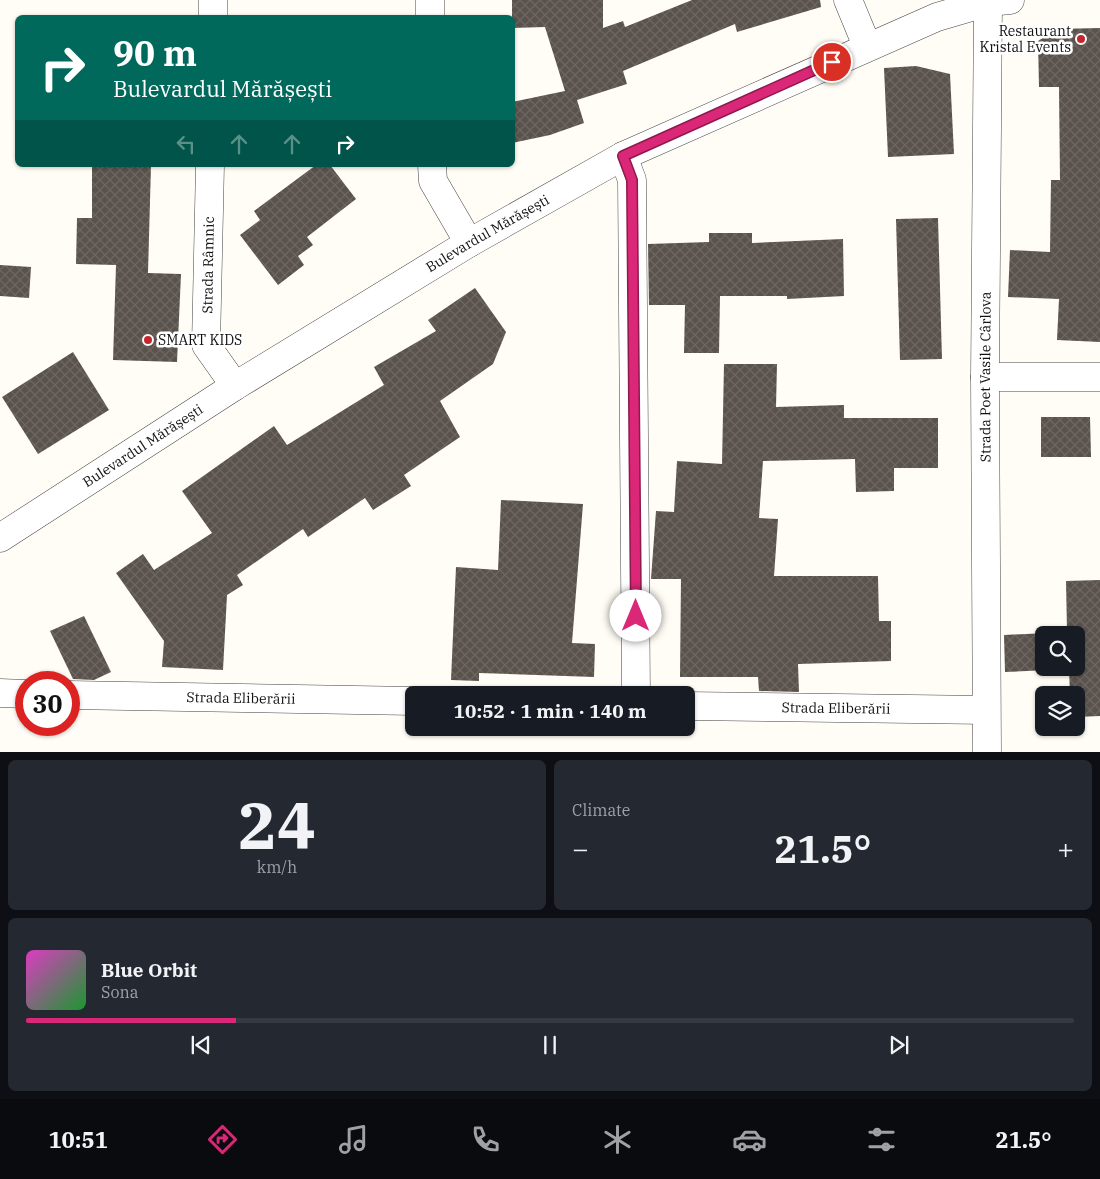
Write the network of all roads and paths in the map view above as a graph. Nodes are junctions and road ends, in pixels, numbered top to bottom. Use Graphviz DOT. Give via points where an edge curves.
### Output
graph roads {
  1 [pos="214,0"];
  2 [pos="430,0"];
  3 [pos="848,0"];
  4 [pos="999,1"];
  5 [pos="213,15"];
  6 [pos="430,15"];
  7 [pos="867,46"];
  8 [pos="623,156"];
  9 [pos="210,167"];
  10 [pos="432,167"];
  11 [pos="469,243"];
  12 [pos="985,377"];
  13 [pos="1100,377"];
  14 [pos="235,386"];
  15 [pos="0,538"];
  16 [pos="636,686"];
  17 [pos="0,694"];
  18 [pos="15,694"];
  19 [pos="80,695"];
  20 [pos="405,701"];
  21 [pos="695,706"];
  22 [pos="986,710"];
  23 [pos="987,752"];
  1 -- 5 [label="street"];
  2 -- 6 [label="street"];
  3 -- 7 [label="street"];
  4 -- 7 [label="street, Bulevardul Mărășești" via="937,17"];
  4 -- 12 [label="street, Strada Poet Vasile Cârlova"];
  7 -- 8 [label="street, Bulevardul Mărășești"];
  8 -- 11 [label="street, Bulevardul Mărășești"];
  8 -- 16 [label="street" via="632,180"];
  9 -- 14 [label="street, Strada Râmnic" via="206,345"];
  10 -- 11 [label="street" via="433,181"];
  11 -- 14 [label="street, Bulevardul Mărășești"];
  12 -- 13 [label="street"];
  12 -- 22 [label="street, Strada Poet Vasile Cârlova"];
  14 -- 15 [label="street, Bulevardul Mărășești"];
  17 -- 18 [label="street"];
  19 -- 20 [label="street, Strada Eliberării"];
  21 -- 22 [label="street, Strada Eliberării"];
  22 -- 23 [label="street, Strada Poet Vasile Cârlova"];
}
